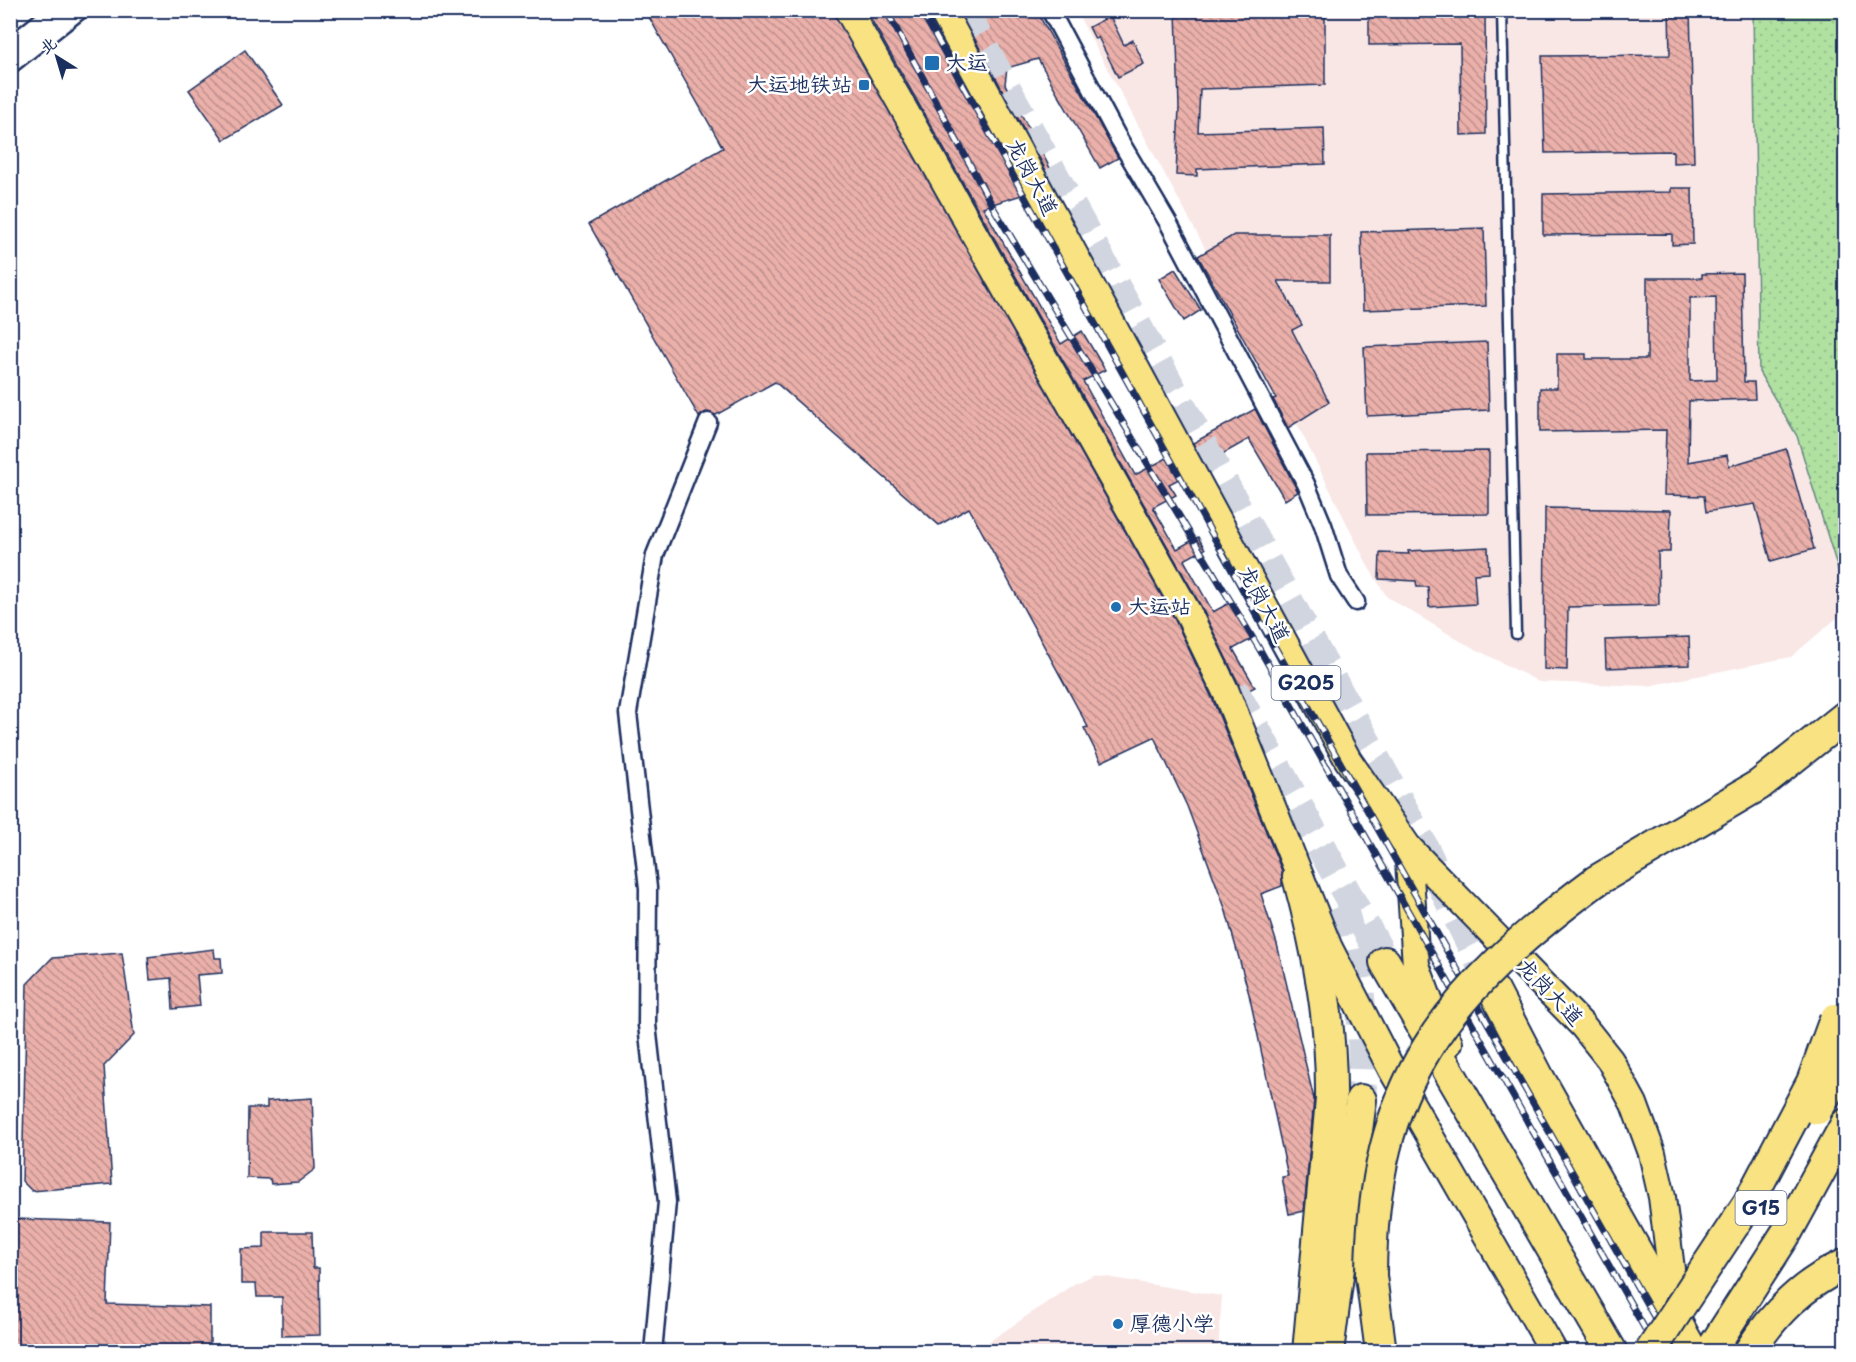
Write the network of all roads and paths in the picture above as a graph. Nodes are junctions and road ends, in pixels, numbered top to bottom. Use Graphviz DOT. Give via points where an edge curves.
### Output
graph roads {
  1 [pos="55,10"];
  2 [pos="81,10"];
  3 [pos="848,10"];
  4 [pos="942,10"];
  5 [pos="1050,10"];
  6 [pos="1502,10"];
  7 [pos="10,46"];
  8 [pos="10,65"];
  9 [pos="708,422"];
  10 [pos="1356,602"];
  11 [pos="1516,634"];
  12 [pos="1845,716"];
  13 [pos="1408,847"];
  14 [pos="1298,877"];
  15 [pos="1385,962"];
  16 [pos="1494,991"];
  17 [pos="1840,1024"];
  18 [pos="1845,1060"];
  19 [pos="1361,1100"];
  20 [pos="1845,1124"];
  21 [pos="1837,1268"];
  22 [pos="1681,1343"];
  23 [pos="653,1352"];
  24 [pos="1308,1352"];
  25 [pos="1328,1352"];
  26 [pos="1381,1352"];
  27 [pos="1554,1352"];
  28 [pos="1612,1352"];
  29 [pos="1623,1352"];
  30 [pos="1650,1352"];
  31 [pos="1710,1352"];
  32 [pos="1749,1352"];
  1 -- 7 [label="street"];
  2 -- 8 [label="street"];
  3 -- 14 [label="main road" via="1188,613 1226,692"];
  4 -- 13 [label="main road, 龙岗大道 / G205" via="1348,760"];
  5 -- 10 [label="street" via="1306,484 1339,576"];
  6 -- 11 [label="lane"];
  9 -- 23 [label="street" via="655,555 628,713 648,888 647,1025 667,1202"];
  12 -- 26 [label="highway, bridge" via="1759,786 1596,881 1494,963 1459,1002 1419,1059 1400,1101 1379,1169 1371,1224 1371,1276"];
  13 -- 22 [label="main road, 龙岗大道 / G205" via="1583,1026 1610,1060 1634,1104 1652,1154 1662,1197"];
  13 -- 29 [label="main road" via="1416,965 1435,1017"];
  14 -- 24 [label="highway" via="1320,968 1332,1059 1332,1099"];
  14 -- 27 [label="main road" via="1361,1012"];
  15 -- 28 [label="highway"];
  16 -- 22 [label="highway, 龙岗大道"];
  17 -- 30 [label="highway, bridge" via="1749,1202"];
  18 -- 22 [label="highway, G15, bridge"];
  19 -- 25 [label="highway"];
  20 -- 31 [label="highway, G15" via="1787,1232"];
  21 -- 32 [label="highway" via="1791,1299"];
}
